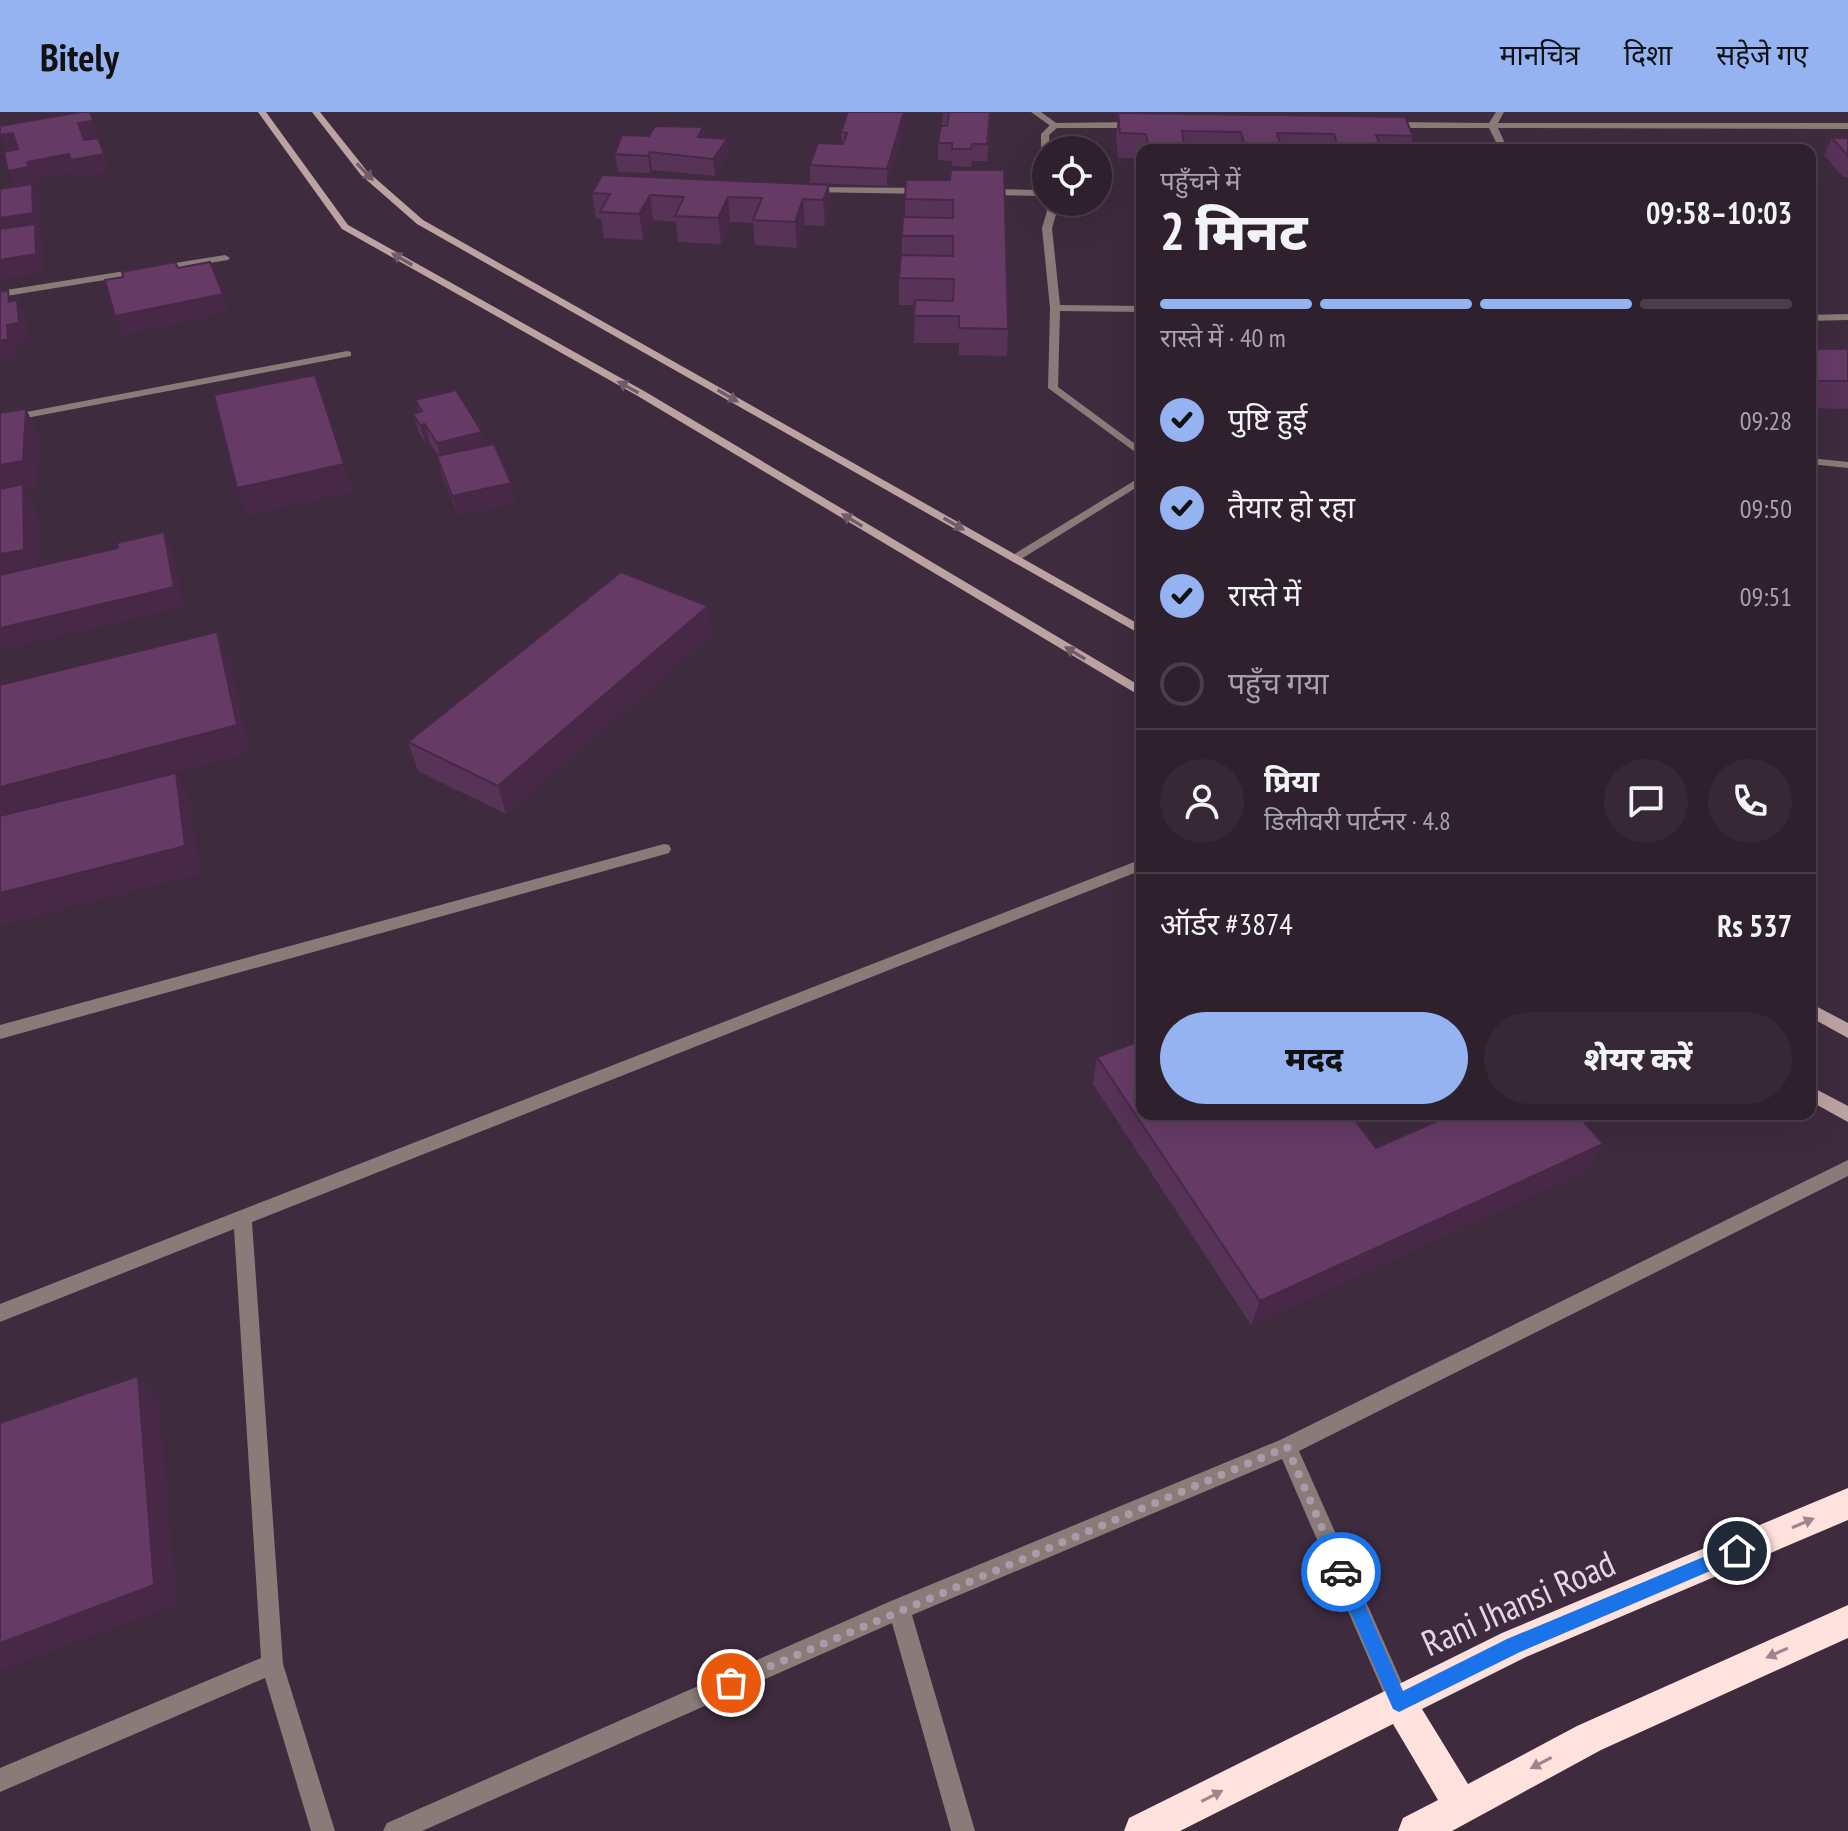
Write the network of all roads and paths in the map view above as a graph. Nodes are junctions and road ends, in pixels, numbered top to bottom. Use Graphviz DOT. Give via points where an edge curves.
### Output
graph roads {
  1 [pos="262,112"];
  2 [pos="316,112"];
  3 [pos="1035,112"];
  4 [pos="1500,112"];
  5 [pos="1055,125"];
  6 [pos="1149,125"];
  7 [pos="1383,125"];
  8 [pos="1492,125"];
  9 [pos="1848,126"];
  10 [pos="1045,136"];
  11 [pos="1501,144"];
  12 [pos="801,190"];
  13 [pos="938,191"];
  14 [pos="968,192"];
  15 [pos="1032,197"];
  16 [pos="1051,216"];
  17 [pos="225,258"];
  18 [pos="0,294"];
  19 [pos="1055,308"];
  20 [pos="1136,309"];
  21 [pos="1848,317"];
  22 [pos="1816,318"];
  23 [pos="347,354"];
  24 [pos="0,420"];
  25 [pos="1136,450"];
  26 [pos="1816,462"];
  27 [pos="1848,465"];
  28 [pos="1136,483"];
  29 [pos="1014,558"];
  30 [pos="1136,628"];
  31 [pos="1136,689"];
  32 [pos="664,849"];
  33 [pos="1136,866"];
  34 [pos="1816,1012"];
  35 [pos="1848,1031"];
  36 [pos="0,1032"];
  37 [pos="1816,1096"];
  38 [pos="1848,1115"];
  39 [pos="1848,1168"];
  40 [pos="243,1219"];
  41 [pos="0,1313"];
  42 [pos="1287,1447"];
  43 [pos="1848,1504"];
  44 [pos="899,1609"];
  45 [pos="1848,1621"];
  46 [pos="272,1664"];
  47 [pos="1399,1702"];
  48 [pos="0,1780"];
  49 [pos="1462,1806"];
  50 [pos="323,1831"];
  51 [pos="395,1831"];
  52 [pos="963,1831"];
  53 [pos="1142,1831"];
  54 [pos="1416,1831"];
  31 -- 1 [label="street, one-way" via="640,393 345,227"];
  2 -- 29 [label="street, one-way" via="364,173 420,222"];
  3 -- 5 [label="street"];
  4 -- 8 [label="street"];
  5 -- 6 [label="street"];
  5 -- 10 [label="street"];
  7 -- 8 [label="street"];
  8 -- 9 [label="street"];
  8 -- 11 [label="street"];
  12 -- 13 [label="street"];
  14 -- 15 [label="street"];
  16 -- 19 [label="street" via="1047,228"];
  17 -- 18 [label="street"];
  19 -- 20 [label="street"];
  19 -- 25 [label="street" via="1053,388"];
  21 -- 22 [label="street"];
  23 -- 24 [label="street"];
  26 -- 27 [label="street"];
  28 -- 29 [label="street"];
  29 -- 30 [label="street"];
  32 -- 36 [label="street"];
  33 -- 40 [label="street"];
  34 -- 35 [label="street"];
  37 -- 38 [label="street"];
  39 -- 42 [label="street"];
  40 -- 41 [label="street"];
  40 -- 46 [label="street"];
  42 -- 44 [label="street"];
  42 -- 47 [label="street"];
  47 -- 43 [label="highway, Rani Jhansi Road, one-way" via="1514,1645"];
  44 -- 51 [label="street"];
  44 -- 52 [label="street"];
  45 -- 49 [label="highway, one-way" via="1589,1738"];
  46 -- 48 [label="street"];
  46 -- 50 [label="street"];
  47 -- 49 [label="highway"];
  53 -- 47 [label="highway, Rani Jhansi Road, one-way"];
  49 -- 54 [label="highway"];
}
